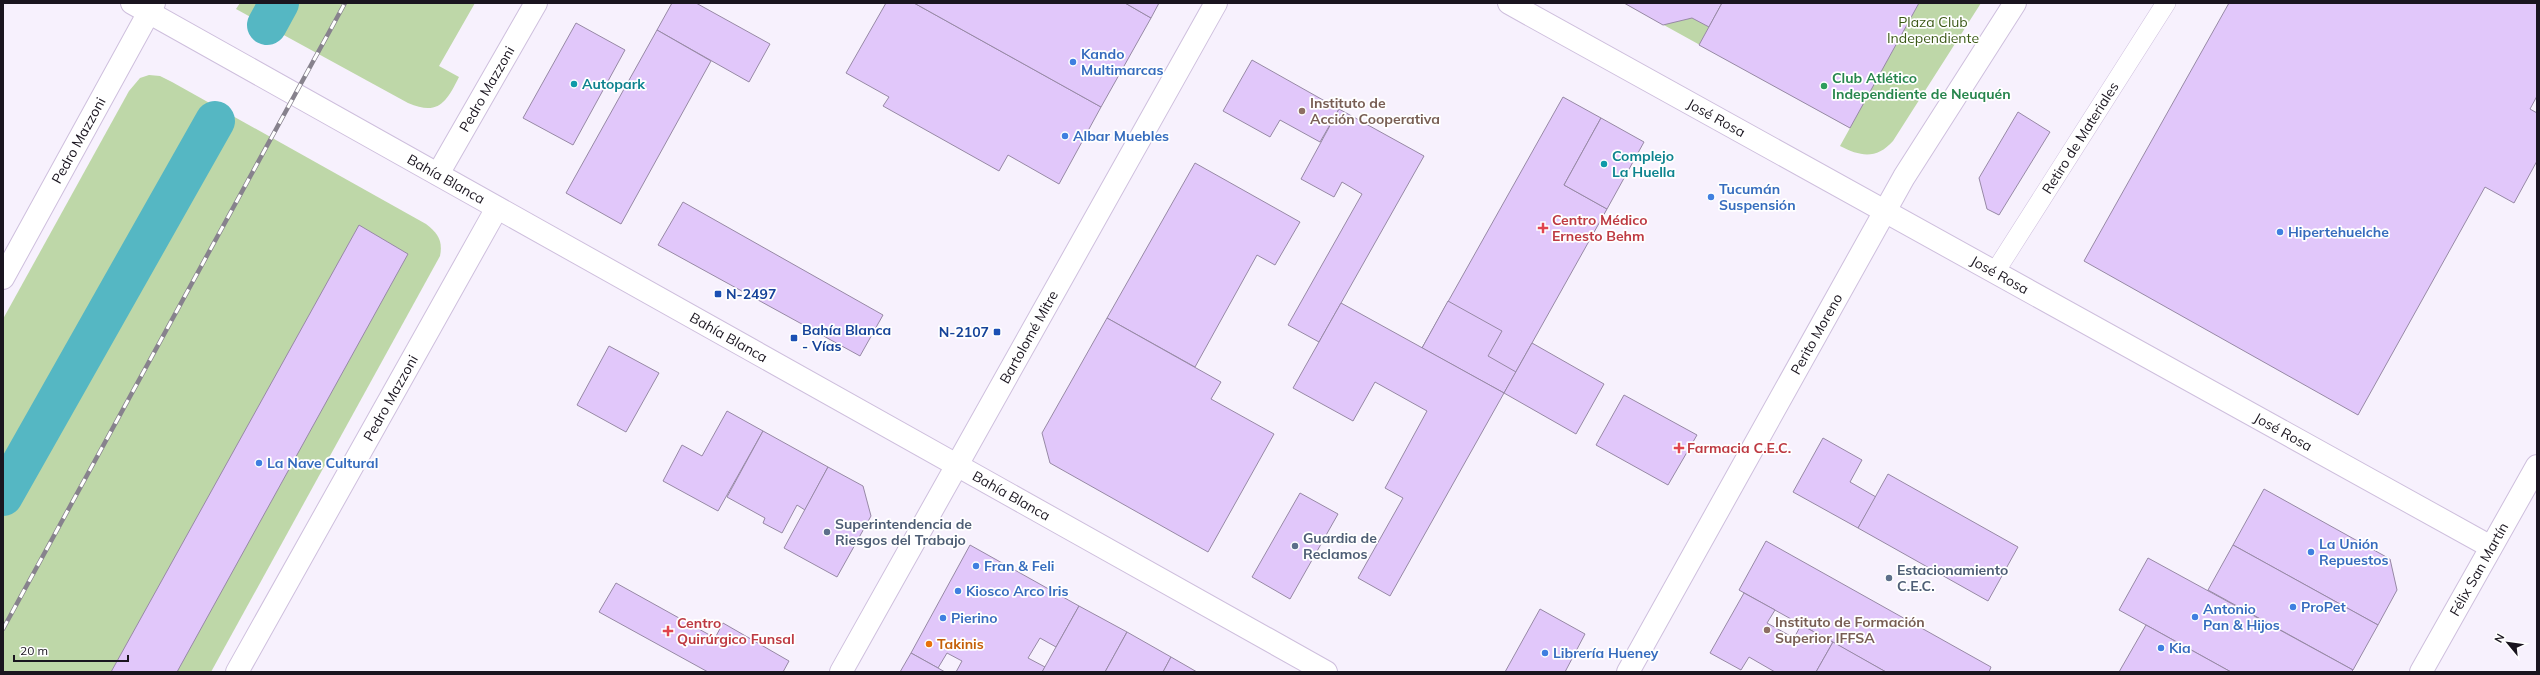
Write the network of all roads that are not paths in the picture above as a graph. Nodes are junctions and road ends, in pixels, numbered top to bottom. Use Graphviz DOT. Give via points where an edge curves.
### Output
graph roads {
  1 [pos="536,3"];
  2 [pos="1216,3"];
  3 [pos="1509,3"];
  4 [pos="2015,3"];
  5 [pos="2166,3"];
  6 [pos="145,6"];
  7 [pos="438,174"];
  8 [pos="497,208"];
  9 [pos="1885,211"];
  10 [pos="1995,272"];
  11 [pos="3,278"];
  12 [pos="957,466"];
  13 [pos="2537,466"];
  14 [pos="2492,547"];
  15 [pos="237,672"];
  16 [pos="841,672"];
  17 [pos="1326,672"];
  18 [pos="1628,672"];
  19 [pos="2421,672"];
  1 -- 7 [label="main road, Pedro Mazzoni"];
  2 -- 12 [label="main road, Bartolomé Mitre"];
  3 -- 9 [label="main road, José Rosa"];
  4 -- 9 [label="main road, Perito Moreno" via="1919,151"];
  5 -- 10 [label="lane, Retiro de Materiales"];
  6 -- 7 [label="main road, Bahía Blanca"];
  6 -- 11 [label="main road, Pedro Mazzoni"];
  7 -- 8 [label="main road, Bahía Blanca"];
  8 -- 12 [label="main road, Bahía Blanca"];
  8 -- 15 [label="main road, Pedro Mazzoni"];
  9 -- 10 [label="main road, José Rosa"];
  9 -- 18 [label="main road, Perito Moreno"];
  10 -- 14 [label="main road, José Rosa"];
  12 -- 16 [label="main road, Bartolomé Mitre"];
  12 -- 17 [label="main road, Bahía Blanca"];
  13 -- 14 [label="main road, Félix San Martín"];
  14 -- 19 [label="main road, Félix San Martín"];
}
